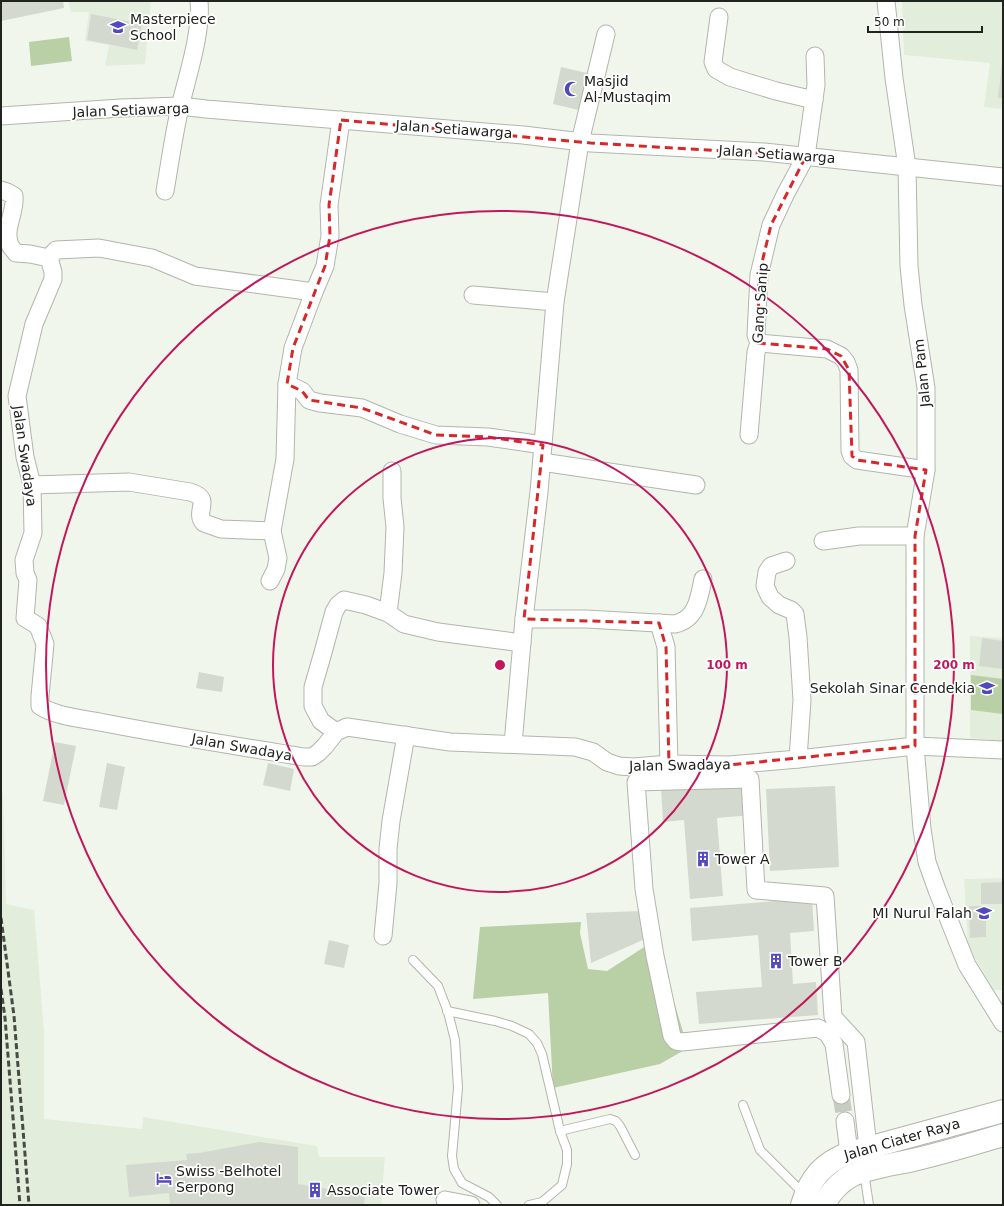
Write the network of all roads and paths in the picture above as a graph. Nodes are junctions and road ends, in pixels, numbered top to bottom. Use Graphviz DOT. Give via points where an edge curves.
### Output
graph roads {
  1 [pos="199,1"];
  2 [pos="886,1"];
  3 [pos="719,16"];
  4 [pos="606,34"];
  5 [pos="815,56"];
  6 [pos="814,100"];
  7 [pos="180,106"];
  8 [pos="1,116"];
  9 [pos="341,120"];
  10 [pos="580,142"];
  11 [pos="806,156"];
  12 [pos="907,167"];
  13 [pos="1003,177"];
  14 [pos="1,190"];
  15 [pos="165,191"];
  16 [pos="49,258"];
  17 [pos="314,292"];
  18 [pos="474,295"];
  19 [pos="555,302"];
  20 [pos="759,343"];
  21 [pos="287,384"];
  22 [pos="749,435"];
  23 [pos="543,445"];
  24 [pos="542,462"];
  25 [pos="926,470"];
  26 [pos="392,471"];
  27 [pos="32,485"];
  28 [pos="696,485"];
  29 [pos="272,531"];
  30 [pos="915,536"];
  31 [pos="823,541"];
  32 [pos="786,561"];
  33 [pos="703,579"];
  34 [pos="270,581"];
  35 [pos="388,613"];
  36 [pos="524,620"];
  37 [pos="660,623"];
  38 [pos="522,643"];
  39 [pos="336,732"];
  40 [pos="406,735"];
  41 [pos="513,744"];
  42 [pos="915,746"];
  43 [pos="1003,750"];
  44 [pos="798,759"];
  45 [pos="669,764"];
  46 [pos="382,936"];
  47 [pos="413,960"];
  48 [pos="448,1011"];
  49 [pos="1003,1023"];
  50 [pos="841,1095"];
  51 [pos="743,1105"];
  52 [pos="1003,1111"];
  53 [pos="845,1121"];
  54 [pos="560,1131"];
  55 [pos="1003,1136"];
  56 [pos="858,1150"];
  57 [pos="634,1155"];
  58 [pos="864,1171"];
  59 [pos="445,1200"];
  60 [pos="803,1200"];
  61 [pos="471,1205"];
  62 [pos="497,1205"];
  63 [pos="529,1205"];
  64 [pos="824,1205"];
  65 [pos="869,1205"];
  1 -- 7 [label="street" via="196,39"];
  2 -- 12 [label="street, Jalan Pam"];
  3 -- 6 [label="street" via="713,62 716,69 730,77 776,92"];
  4 -- 10 [label="street"];
  5 -- 6 [label="street"];
  6 -- 11 [label="street"];
  7 -- 8 [label="street, Jalan Setiawarga"];
  7 -- 9 [label="street, Jalan Setiawarga"];
  7 -- 15 [label="street"];
  9 -- 10 [label="street, Jalan Setiawarga" via="523,134"];
  9 -- 17 [label="street" via="329,205 330,236 325,266"];
  10 -- 11 [label="street, Jalan Setiawarga"];
  10 -- 19 [label="street"];
  11 -- 12 [label="street, Jalan Setiawarga"];
  11 -- 20 [label="street, Gang Sanip" via="771,226 759,275 756,335"];
  12 -- 13 [label="street, Jalan Setiawarga"];
  12 -- 25 [label="street, Jalan Pam" via="909,266 926,388"];
  14 -- 16 [label="street" via="14,196 15,203 8,233 10,245 16,253"];
  16 -- 17 [label="street" via="56,250 99,248 152,258 195,276"];
  16 -- 27 [label="street, Jalan Swadaya" via="53,279 34,324 17,396 25,457"];
  17 -- 21 [label="street" via="293,348"];
  18 -- 19 [label="street"];
  19 -- 23 [label="street"];
  20 -- 22 [label="street, Gang Sanip" via="756,352"];
  20 -- 25 [label="street" via="827,349 841,356 849,370 852,456 857,460"];
  21 -- 23 [label="street" via="302,391 309,400 362,408 400,424 436,435 488,437"];
  21 -- 29 [label="street" via="285,459"];
  23 -- 24 [label="street"];
  24 -- 28 [label="street"];
  24 -- 36 [label="street"];
  25 -- 30 [label="street, Jalan Pam"];
  26 -- 35 [label="street" via="395,527"];
  27 -- 29 [label="street" via="128,482 190,492 201,497 201,518 204,523 221,529"];
  27 -- 39 [label="street, Jalan Swadaya" via="33,533 24,560 28,580 25,618 38,626 45,644 40,706 63,715 304,757 312,757 318,753"];
  29 -- 34 [label="street" via="278,558 276,570"];
  30 -- 31 [label="street" via="859,536"];
  30 -- 42 [label="street, Jalan Pam"];
  32 -- 44 [label="street" via="771,566 767,572 765,586 770,597 795,614 802,700"];
  33 -- 37 [label="street" via="698,602 689,617 682,623"];
  35 -- 38 [label="street" via="404,624 438,632"];
  35 -- 39 [label="street" via="344,600 334,612 313,687 313,706 320,721"];
  36 -- 37 [label="street" via="586,619"];
  36 -- 38 [label="street"];
  37 -- 45 [label="street" via="666,647"];
  38 -- 41 [label="street"];
  39 -- 40 [label="street, Jalan Swadaya" via="347,727"];
  40 -- 41 [label="street, Jalan Swadaya" via="450,742"];
  40 -- 46 [label="street" via="391,821"];
  41 -- 45 [label="street, Jalan Swadaya" via="574,747 593,752 607,762 619,766"];
  42 -- 43 [label="street, Jalan Swadaya"];
  42 -- 44 [label="street, Jalan Swadaya"];
  42 -- 49 [label="street, Jalan Pam" via="927,862 967,965"];
  44 -- 45 [label="street, Jalan Swadaya" via="729,765"];
  47 -- 48 [label="lane" via="438,986"];
  48 -- 54 [label="lane" via="495,1021 529,1034 542,1054"];
  48 -- 62 [label="lane" via="455,1040 458,1088 452,1156 454,1169 462,1183 489,1197"];
  50 -- 56 [label="street" via="834,1044 827,1033 818,1028 682,1042 676,1041 672,1036 644,889 636,782 750,779 756,890 825,896 833,1017 856,1042"];
  51 -- 60 [label="lane" via="760,1150"];
  52 -- 56 [label="main road, Jalan Ciater Raya"];
  53 -- 56 [label="street"];
  54 -- 57 [label="lane" via="610,1119 620,1126"];
  54 -- 63 [label="lane" via="567,1150 562,1185 542,1202"];
  55 -- 58 [label="main road, Jalan Ciater Raya"];
  56 -- 60 [label="main road, Jalan Ciater Raya" via="829,1162 819,1171"];
  58 -- 64 [label="main road, Jalan Ciater Raya" via="841,1182 831,1192"];
  58 -- 65 [label="lane"];
  59 -- 61 [label="street"];
}
